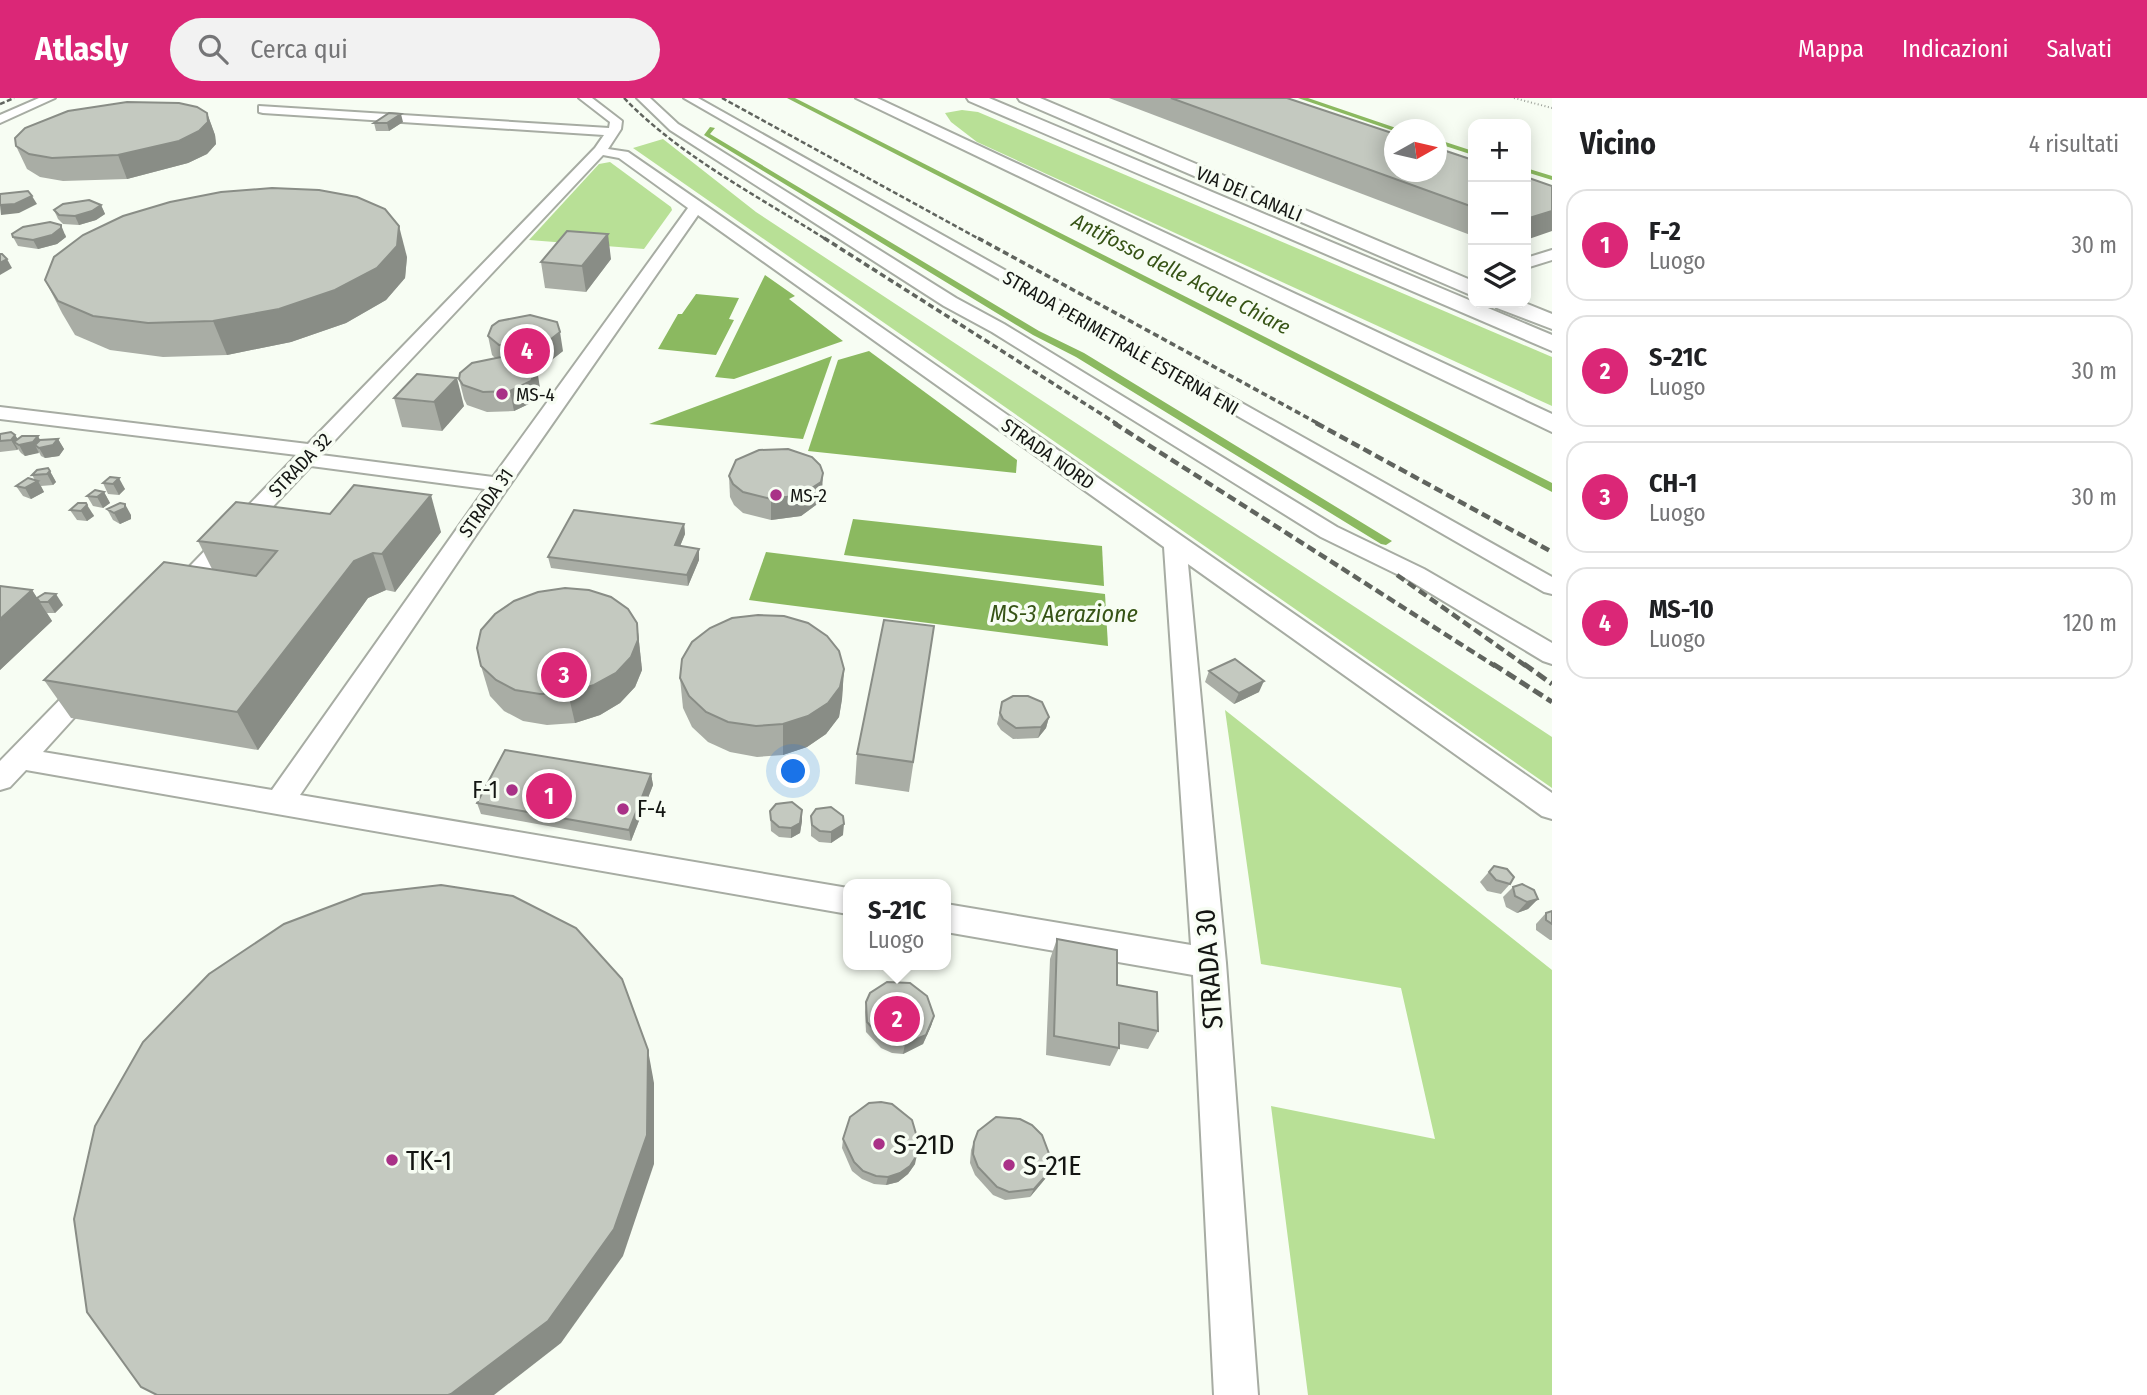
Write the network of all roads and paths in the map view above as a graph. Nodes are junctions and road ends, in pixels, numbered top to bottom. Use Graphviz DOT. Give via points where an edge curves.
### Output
graph roads {
  1 [pos="49,98"];
  2 [pos="584,98"];
  3 [pos="643,98"];
  4 [pos="690,98"];
  5 [pos="864,98"];
  6 [pos="975,98"];
  7 [pos="1026,98"];
  8 [pos="1514,98"];
  9 [pos="1552,108"];
  10 [pos="262,109"];
  11 [pos="0,118"];
  12 [pos="612,132"];
  13 [pos="600,151"];
  14 [pos="697,206"];
  15 [pos="1552,255"];
  16 [pos="1531,261"];
  17 [pos="1468,284"];
  18 [pos="1517,308"];
  19 [pos="1552,322"];
  20 [pos="1552,344"];
  21 [pos="0,413"];
  22 [pos="1552,424"];
  23 [pos="309,455"];
  24 [pos="499,484"];
  25 [pos="1175,543"];
  26 [pos="1552,587"];
  27 [pos="162,609"];
  28 [pos="1552,656"];
  29 [pos="105,668"];
  30 [pos="10,769"];
  31 [pos="279,803"];
  32 [pos="1552,808"];
  33 [pos="843,900"];
  34 [pos="951,919"];
  35 [pos="1209,963"];
  36 [pos="1236,1395"];
  1 -- 11 [label="lane"];
  2 -- 12 [label="lane" via="616,121"];
  3 -- 28 [label="lane" via="674,127 950,302 1329,532 1462,600"];
  4 -- 26 [label="lane, STRADA PERIMETRALE ESTERNA ENI"];
  5 -- 22 [label="main road"];
  6 -- 20 [label="main road"];
  7 -- 17 [label="main road, VIA DEI CANALI"];
  8 -- 9 [label="path"];
  10 -- 12 [label="lane"];
  12 -- 13 [label="lane"];
  13 -- 14 [label="lane, STRADA NORD" via="623,155"];
  13 -- 23 [label="lane, STRADA 32"];
  14 -- 24 [label="lane, STRADA 31"];
  14 -- 25 [label="lane, STRADA NORD"];
  15 -- 16 [label="lane"];
  18 -- 19 [label="main road"];
  21 -- 23 [label="lane"];
  23 -- 24 [label="lane"];
  23 -- 27 [label="lane, STRADA 32"];
  24 -- 31 [label="lane, STRADA 31"];
  25 -- 32 [label="lane, STRADA NORD"];
  25 -- 35 [label="lane, STRADA 30"];
  29 -- 30 [label="lane"];
  30 -- 31 [label="lane"];
  31 -- 33 [label="lane"];
  34 -- 35 [label="lane"];
  35 -- 36 [label="lane, STRADA 30"];
}
